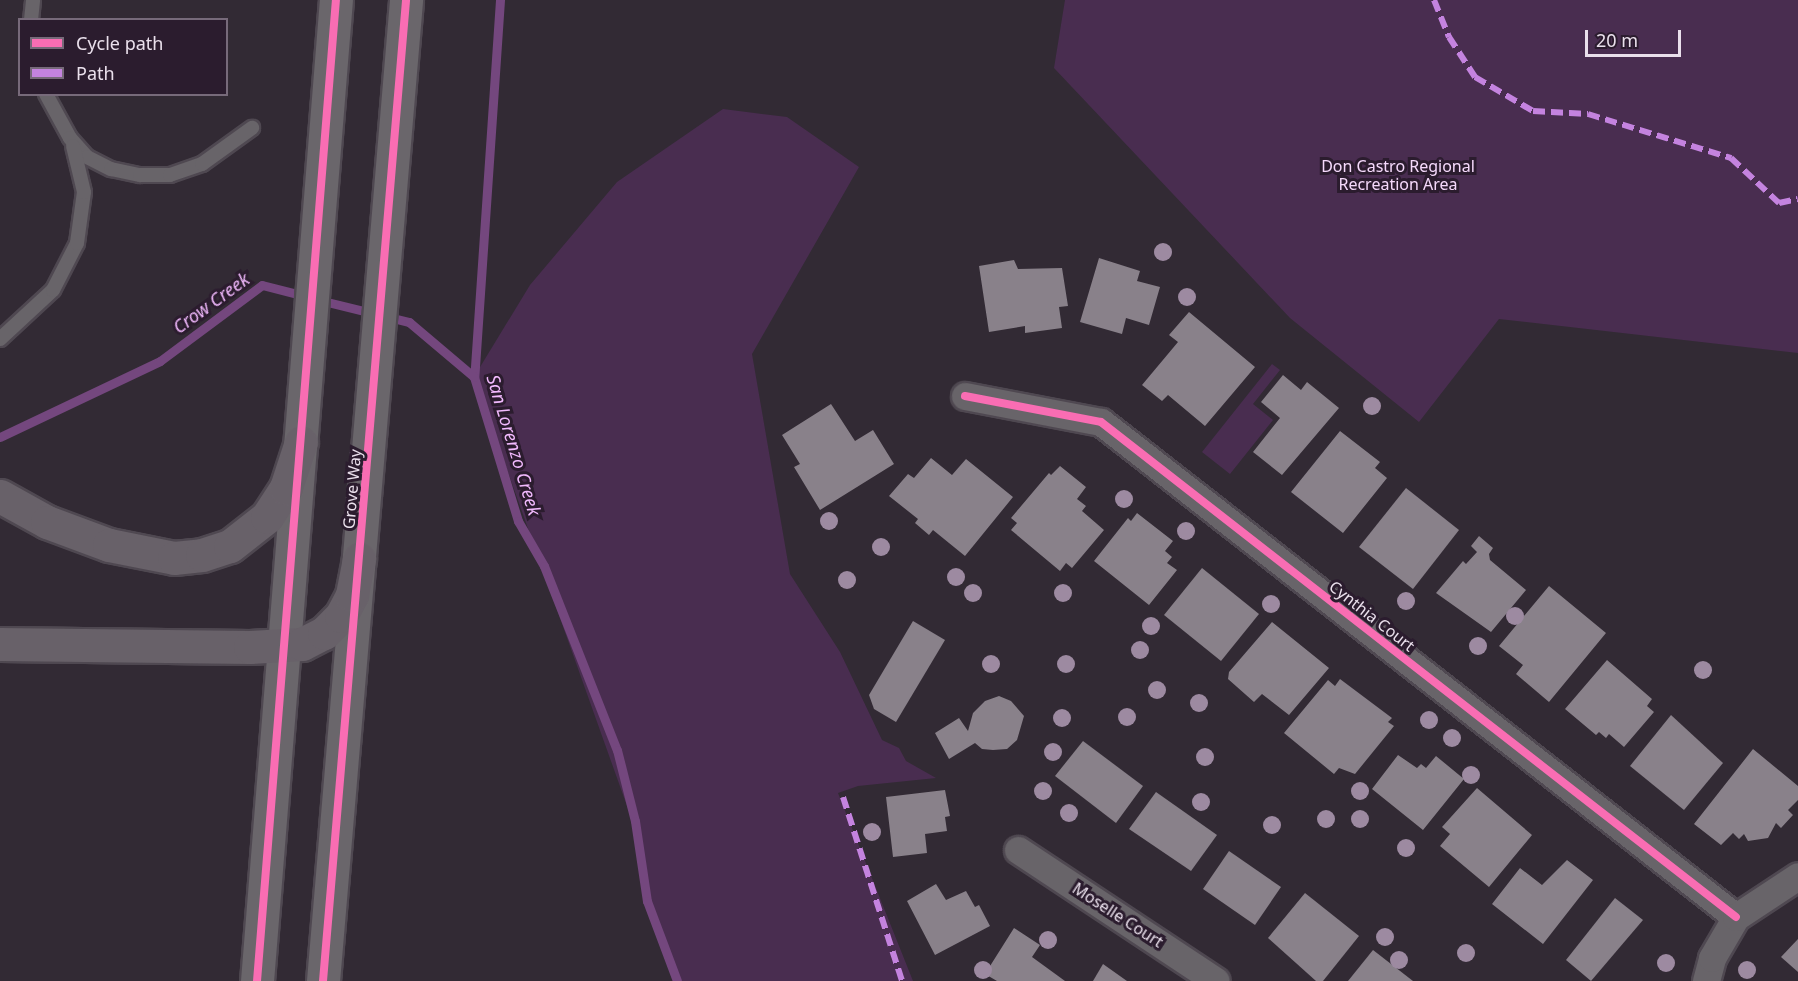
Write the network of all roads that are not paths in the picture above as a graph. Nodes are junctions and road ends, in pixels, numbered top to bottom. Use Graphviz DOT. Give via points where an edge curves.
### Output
graph roads {
  1 [pos="33,0"];
  2 [pos="336,0"];
  3 [pos="406,0"];
  4 [pos="31,18"];
  5 [pos="47,96"];
  6 [pos="252,128"];
  7 [pos="70,138"];
  8 [pos="0,339"];
  9 [pos="965,396"];
  10 [pos="302,429"];
  11 [pos="0,496"];
  12 [pos="360,559"];
  13 [pos="0,644"];
  14 [pos="284,646"];
  15 [pos="1018,850"];
  16 [pos="1798,876"];
  17 [pos="1736,917"];
  18 [pos="257,981"];
  19 [pos="323,981"];
  20 [pos="1216,981"];
  21 [pos="1706,981"];
  1 -- 4 [label="lane"];
  2 -- 10 [label="main road"];
  3 -- 12 [label="main road, Grove Way"];
  5 -- 7 [label="lane"];
  6 -- 7 [label="lane" via="202,164 155,176 98,164"];
  7 -- 8 [label="lane" via="84,192 77,243 53,290"];
  9 -- 17 [label="street, Cynthia Court" via="1101,422"];
  10 -- 11 [label="highway" via="293,471 278,503 255,529 230,546 202,555 174,558 89,539"];
  10 -- 14 [label="main road"];
  12 -- 14 [label="highway" via="352,595 336,623 310,641"];
  12 -- 19 [label="main road, Grove Way"];
  13 -- 14 [label="highway"];
  14 -- 18 [label="main road"];
  15 -- 20 [label="street, Moselle Court"];
  16 -- 17 [label="street"];
  17 -- 21 [label="street" via="1712,958"];
}
